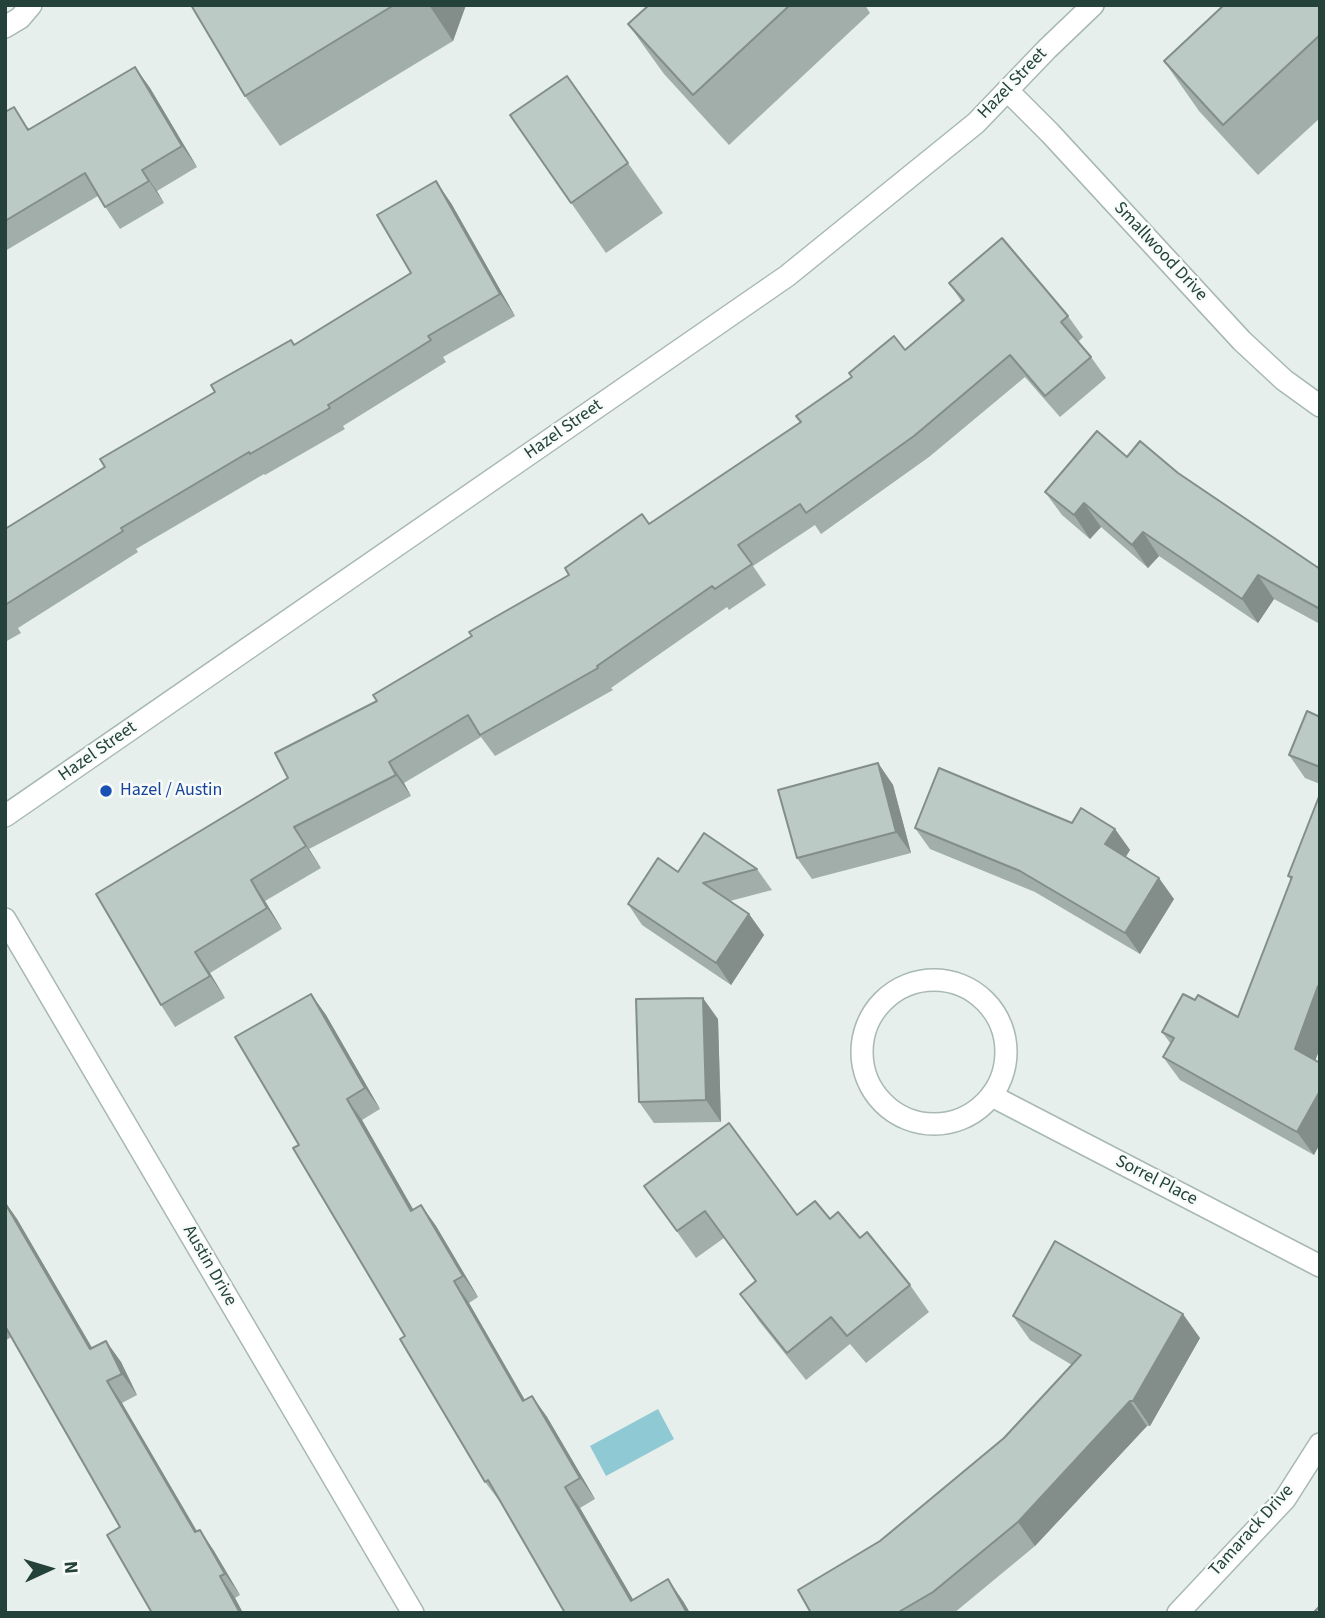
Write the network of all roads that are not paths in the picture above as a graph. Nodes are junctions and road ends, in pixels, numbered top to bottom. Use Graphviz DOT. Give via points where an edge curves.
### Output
graph roads {
  1 [pos="32,5"];
  2 [pos="1093,5"];
  3 [pos="5,27"];
  4 [pos="1008,91"];
  5 [pos="1320,406"];
  6 [pos="5,816"];
  7 [pos="5,919"];
  8 [pos="992,1096"];
  9 [pos="1320,1266"];
  10 [pos="1320,1444"];
  11 [pos="413,1613"];
  12 [pos="1178,1613"];
  1 -- 3 [label="street"];
  2 -- 4 [label="street, Hazel Street"];
  4 -- 5 [label="street, Smallwood Drive" via="1242,341"];
  4 -- 6 [label="street, Hazel Street" via="976,123 788,276"];
  7 -- 11 [label="street, Austin Drive"];
  8 -- 8 [label="street" via="1004,1074 1007,1049 1002,1024 983,997 962,984 937,979 912,982 890,994 870,1017 862,1042 863,1063 871,1087 899,1115 923,1124 948,1123 973,1113"];
  8 -- 9 [label="street, Sorrel Place"];
  10 -- 12 [label="street, Tamarack Drive" via="1286,1499"];
}
